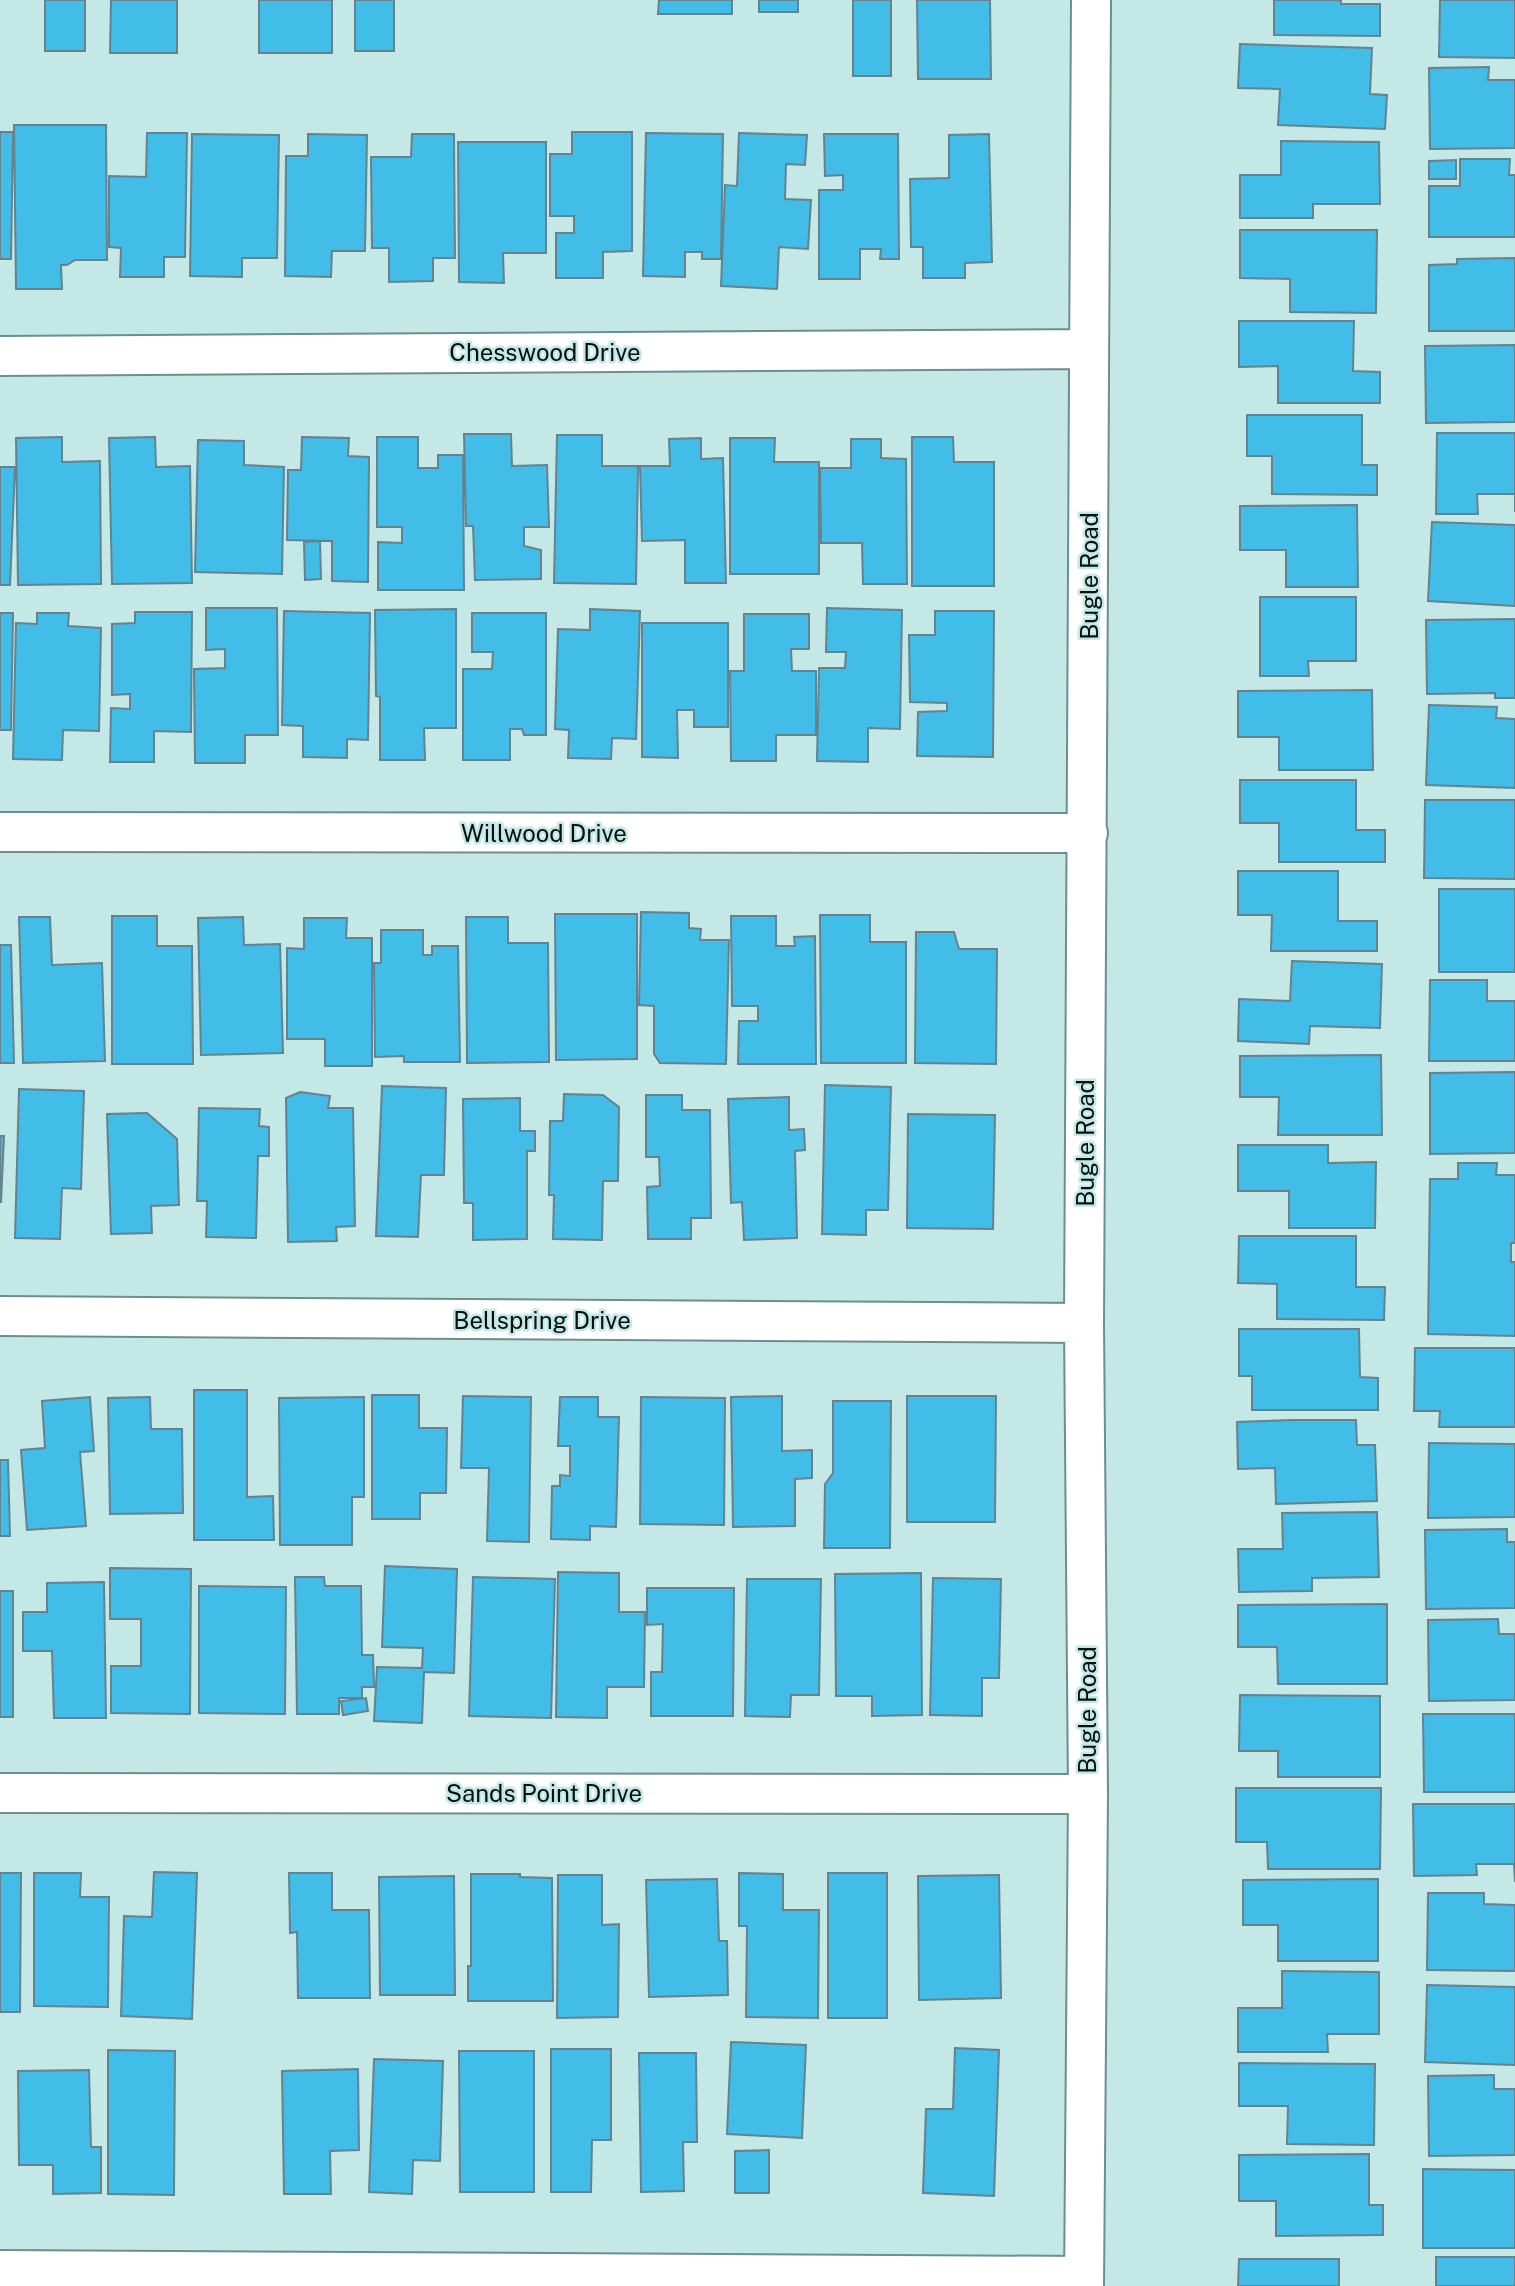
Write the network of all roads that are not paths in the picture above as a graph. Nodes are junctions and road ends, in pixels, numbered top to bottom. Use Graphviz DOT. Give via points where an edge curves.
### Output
graph roads {
  1 [pos="1091,0"];
  2 [pos="1089,349"];
  3 [pos="0,356"];
  4 [pos="0,832"];
  5 [pos="1088,833"];
  6 [pos="0,1316"];
  7 [pos="1084,1323"];
  8 [pos="0,1793"];
  9 [pos="1088,1794"];
  10 [pos="0,2270"];
  11 [pos="1084,2281"];
  1 -- 2 [label="street, Bugle Road"];
  2 -- 3 [label="street, Chesswood Drive"];
  2 -- 5 [label="street, Bugle Road"];
  4 -- 5 [label="street, Willwood Drive"];
  5 -- 7 [label="street, Bugle Road"];
  6 -- 7 [label="street, Bellspring Drive"];
  7 -- 9 [label="street, Bugle Road"];
  8 -- 9 [label="street, Sands Point Drive"];
  9 -- 11 [label="street, Bugle Road"];
  10 -- 11 [label="street"];
}
